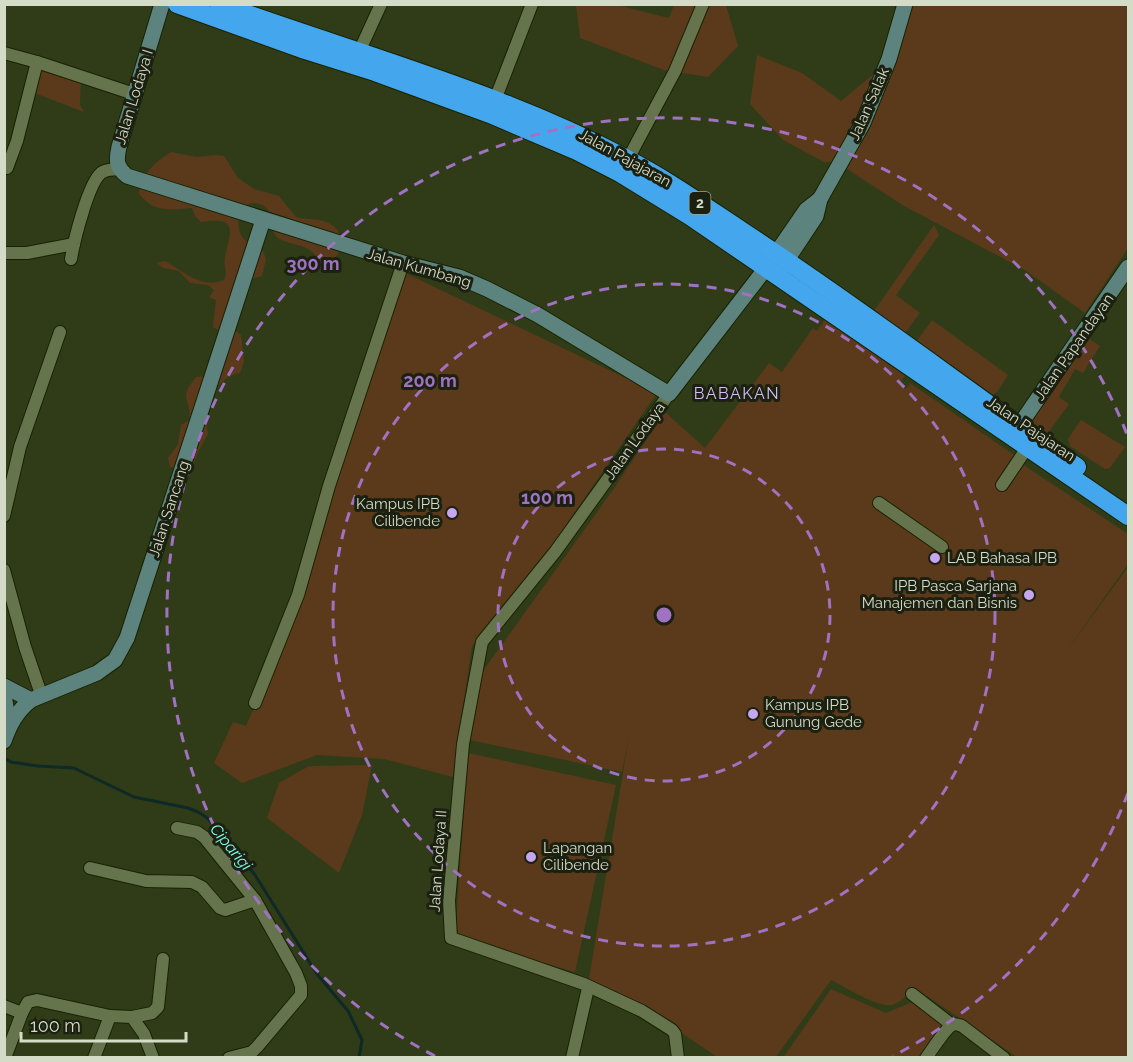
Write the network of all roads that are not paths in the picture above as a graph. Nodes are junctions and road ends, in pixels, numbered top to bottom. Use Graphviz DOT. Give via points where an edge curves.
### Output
graph roads {
  1 [pos="162,4"];
  2 [pos="177,4"];
  3 [pos="219,4"];
  4 [pos="381,4"];
  5 [pos="532,4"];
  6 [pos="703,4"];
  7 [pos="905,4"];
  8 [pos="359,52"];
  9 [pos="4,53"];
  10 [pos="37,62"];
  11 [pos="134,94"];
  12 [pos="495,100"];
  13 [pos="628,159"];
  14 [pos="7,168"];
  15 [pos="119,169"];
  16 [pos="263,220"];
  17 [pos="74,244"];
  18 [pos="4,253"];
  19 [pos="71,259"];
  20 [pos="403,263"];
  21 [pos="777,264"];
  22 [pos="1128,267"];
  23 [pos="60,332"];
  24 [pos="669,394"];
  25 [pos="1019,426"];
  26 [pos="1027,448"];
  27 [pos="1002,485"];
  28 [pos="1128,502"];
  29 [pos="879,503"];
  30 [pos="4,516"];
  31 [pos="1128,516"];
  32 [pos="942,547"];
  33 [pos="4,570"];
  34 [pos="482,642"];
  35 [pos="4,686"];
  36 [pos="4,694"];
  37 [pos="36,697"];
  38 [pos="255,703"];
  39 [pos="7,734"];
  40 [pos="177,828"];
  41 [pos="90,868"];
  42 [pos="255,900"];
  43 [pos="163,959"];
  44 [pos="588,988"];
  45 [pos="912,994"];
  46 [pos="4,1006"];
  47 [pos="22,1013"];
  48 [pos="110,1016"];
  49 [pos="132,1017"];
  50 [pos="952,1025"];
  51 [pos="5,1058"];
  52 [pos="94,1058"];
  53 [pos="153,1058"];
  54 [pos="229,1058"];
  55 [pos="572,1058"];
  56 [pos="678,1058"];
  57 [pos="926,1058"];
  58 [pos="1004,1058"];
  1 -- 11 [label="street, Jalan Lodaya I"];
  2 -- 21 [label="highway, Jalan Pajajaran / 2" via="463,103 577,151"];
  3 -- 8 [label="highway, Jalan Pajajaran / 2"];
  4 -- 8 [label="street"];
  5 -- 12 [label="street"];
  6 -- 13 [label="street" via="675,71"];
  7 -- 21 [label="street, Jalan Salak" via="890,59 863,123 820,199 806,210"];
  8 -- 12 [label="highway, Jalan Pajajaran / 2"];
  9 -- 10 [label="street"];
  10 -- 11 [label="street"];
  10 -- 14 [label="street"];
  11 -- 15 [label="street, Jalan Lodaya I" via="119,147"];
  12 -- 13 [label="highway, Jalan Pajajaran / 2"];
  13 -- 21 [label="highway, Jalan Pajajaran / 2" via="692,198"];
  15 -- 16 [label="street, Jalan Kumbang" via="127,176"];
  15 -- 17 [label="street" via="106,170 95,179"];
  16 -- 20 [label="street, Jalan Kumbang"];
  16 -- 37 [label="street, Jalan Sancang" via="127,638 115,660 97,673"];
  17 -- 18 [label="street"];
  17 -- 19 [label="street"];
  20 -- 24 [label="street, Jalan Kumbang" via="459,277 487,289"];
  20 -- 38 [label="street" via="298,595"];
  21 -- 24 [label="street, Jalan Lodaya" via="706,344"];
  21 -- 25 [label="highway, Jalan Pajajaran / 2" via="908,344"];
  21 -- 26 [label="highway, Jalan Pajajaran / 2"];
  22 -- 25 [label="street, Jalan Papandayan"];
  23 -- 30 [label="street" via="20,447"];
  24 -- 34 [label="street, Jalan Lodaya" via="555,552"];
  25 -- 28 [label="highway, Jalan Pajajaran / 2"];
  26 -- 27 [label="street"];
  26 -- 31 [label="highway, Jalan Pajajaran / 2"];
  29 -- 32 [label="street"];
  33 -- 37 [label="street"];
  34 -- 44 [label="street, Jalan Lodaya II" via="463,744 449,901 450,938"];
  35 -- 37 [label="street"];
  36 -- 39 [label="street"];
  37 -- 39 [label="street, Jalan Sancang" via="22,707"];
  40 -- 42 [label="street" via="204,837"];
  41 -- 42 [label="street" via="146,880 192,882 225,910"];
  42 -- 54 [label="street" via="296,973 301,995 252,1052"];
  43 -- 49 [label="street" via="158,1007 152,1013"];
  44 -- 55 [label="street"];
  44 -- 56 [label="street, Jalan Lodaya II" via="642,1011 672,1030"];
  45 -- 50 [label="street"];
  46 -- 47 [label="street"];
  47 -- 48 [label="street" via="28,1002 37,1000"];
  47 -- 51 [label="street"];
  48 -- 49 [label="street"];
  48 -- 52 [label="street"];
  49 -- 53 [label="street"];
  50 -- 57 [label="street"];
  50 -- 58 [label="street" via="962,1026"];
}
